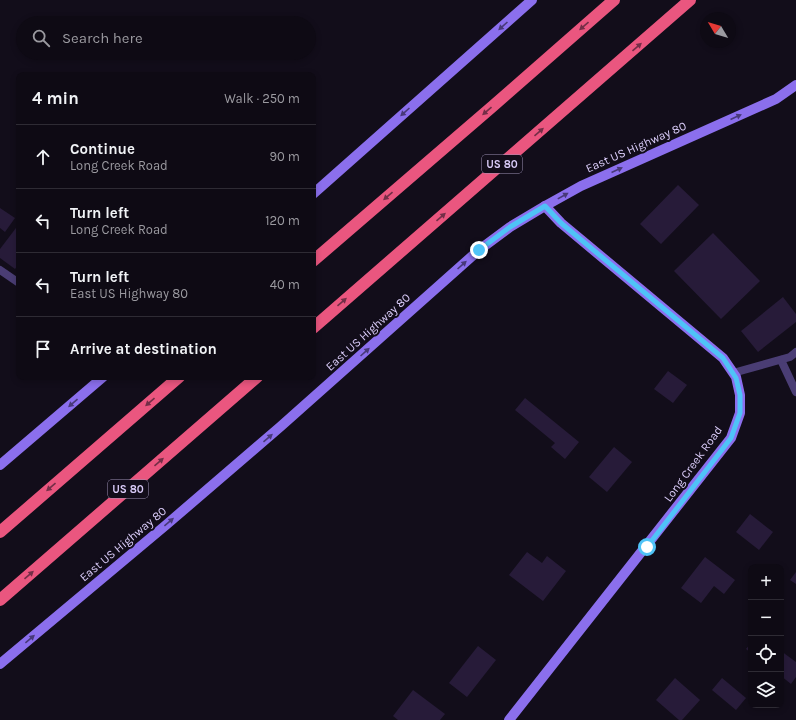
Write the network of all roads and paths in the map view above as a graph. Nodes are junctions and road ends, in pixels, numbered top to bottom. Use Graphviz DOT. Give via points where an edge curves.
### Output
graph roads {
  1 [pos="532,0"];
  2 [pos="614,0"];
  3 [pos="690,0"];
  4 [pos="796,86"];
  5 [pos="316,191"];
  6 [pos="545,206"];
  7 [pos="316,258"];
  8 [pos="0,270"];
  9 [pos="16,281"];
  10 [pos="316,325"];
  11 [pos="796,352"];
  12 [pos="781,360"];
  13 [pos="734,373"];
  14 [pos="99,380"];
  15 [pos="176,380"];
  16 [pos="254,380"];
  17 [pos="796,392"];
  18 [pos="0,465"];
  19 [pos="0,532"];
  20 [pos="0,600"];
  21 [pos="0,664"];
  22 [pos="509,720"];
  1 -- 5 [label="main road, one-way"];
  2 -- 7 [label="highway, one-way"];
  10 -- 3 [label="highway, US 80, one-way"];
  6 -- 4 [label="main road, East US Highway 80, one-way" via="581,186 776,99"];
  6 -- 13 [label="main road, Long Creek Road" via="561,223 723,358"];
  21 -- 6 [label="main road, East US Highway 80, one-way" via="274,432 479,250"];
  8 -- 9 [label="lane"];
  11 -- 12 [label="lane"];
  12 -- 13 [label="lane"];
  12 -- 17 [label="lane"];
  13 -- 22 [label="main road, Long Creek Road" via="740,395 740,413 731,438"];
  14 -- 18 [label="main road, one-way"];
  15 -- 19 [label="highway, one-way"];
  20 -- 16 [label="highway, US 80, one-way"];
}
